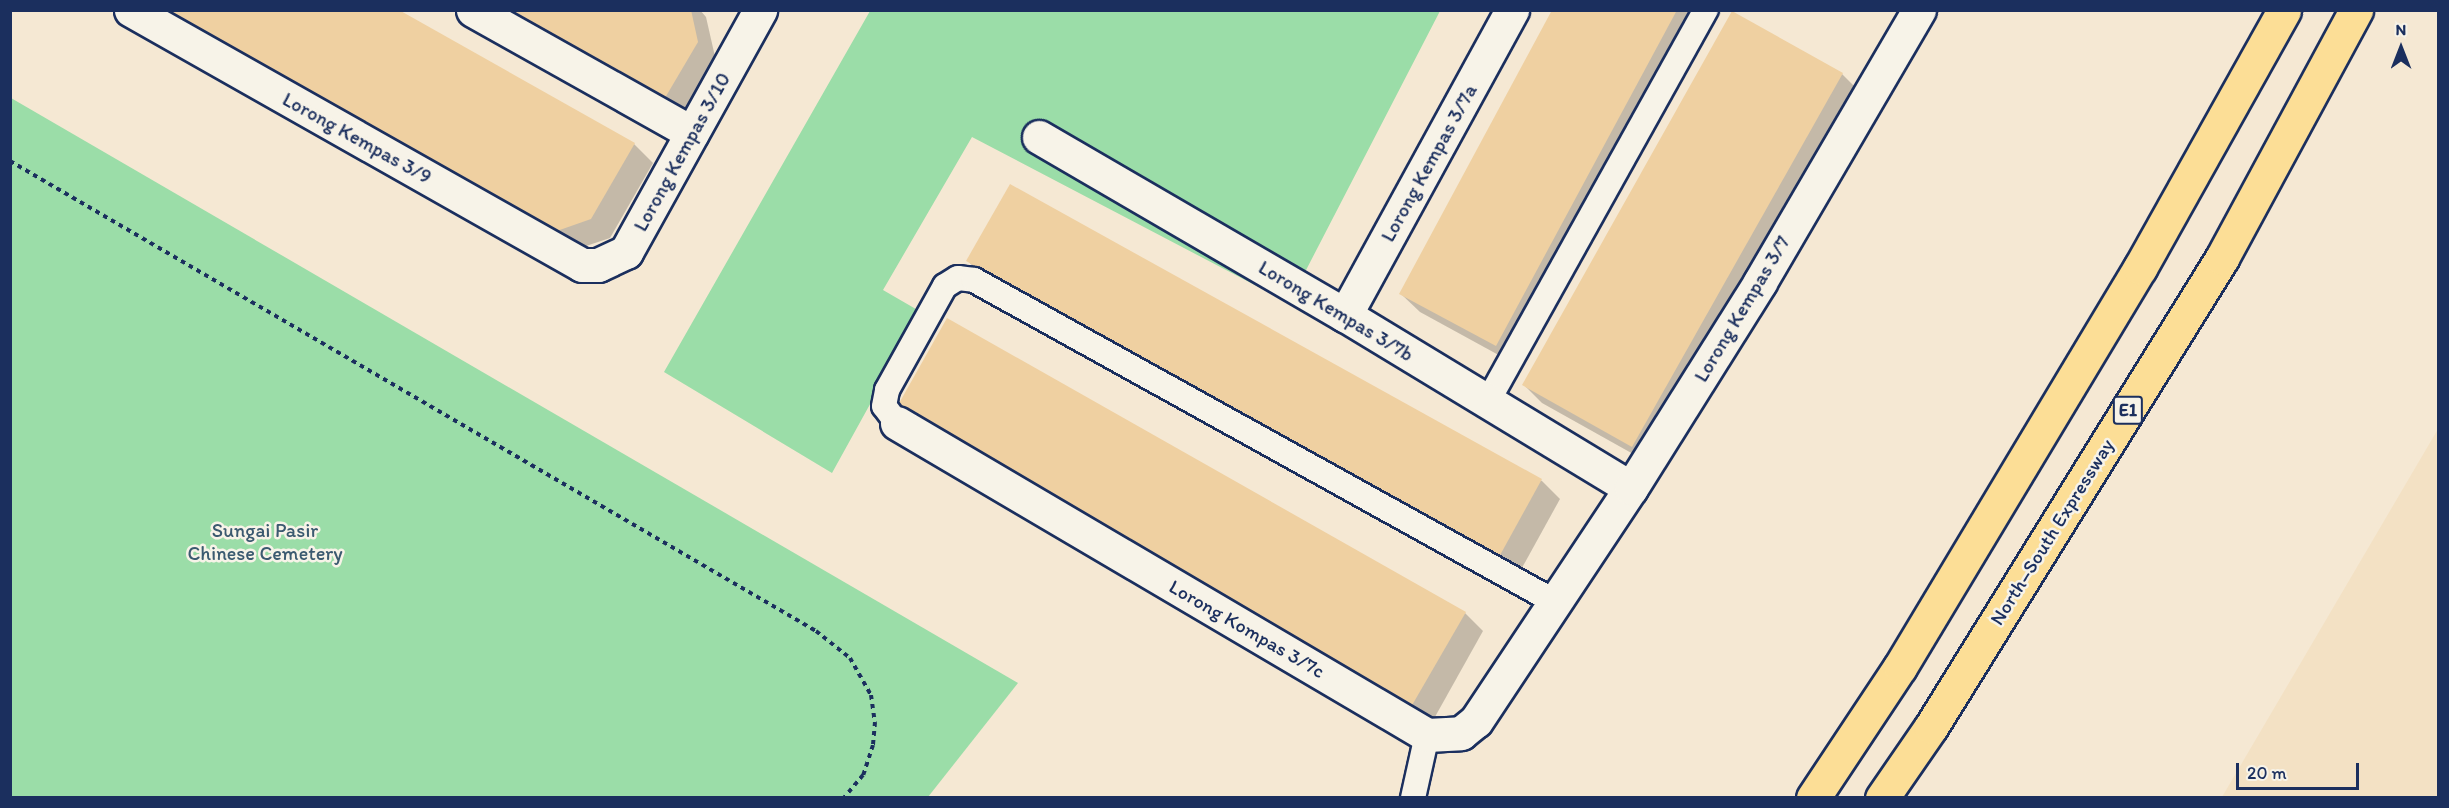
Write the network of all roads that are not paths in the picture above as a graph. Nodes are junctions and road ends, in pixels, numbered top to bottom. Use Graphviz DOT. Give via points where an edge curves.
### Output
graph roads {
  1 [pos="131,10"];
  2 [pos="473,10"];
  3 [pos="760,10"];
  4 [pos="1512,10"];
  5 [pos="1706,10"];
  6 [pos="1918,10"];
  7 [pos="2284,10"];
  8 [pos="2356,10"];
  9 [pos="692,133"];
  10 [pos="1039,137"];
  11 [pos="582,265"];
  12 [pos="1345,315"];
  13 [pos="1488,402"];
  14 [pos="897,423"];
  15 [pos="1631,488"];
  16 [pos="1557,603"];
  17 [pos="1427,735"];
  18 [pos="1413,798"];
  19 [pos="1813,798"];
  20 [pos="1882,798"];
  1 -- 11 [label="street, Lorong Kempas 3/9"];
  2 -- 9 [label="street"];
  3 -- 9 [label="street, Lorong Kempas 3/10"];
  4 -- 12 [label="street, Lorong Kempas 3/7a"];
  5 -- 13 [label="lane"];
  6 -- 15 [label="street, Lorong Kempas 3/7" via="1760,282"];
  7 -- 19 [label="highway" via="2127,289 1900,667"];
  8 -- 20 [label="highway, North–South Expressway / E1" via="2222,258 1931,727"];
  9 -- 11 [label="street, Lorong Kempas 3/10" via="626,252 598,265"];
  10 -- 12 [label="street, Lorong Kempas 3/7b"];
  12 -- 13 [label="street, Lorong Kempas 3/7b"];
  13 -- 15 [label="street, Lorong Kempas 3/7b"];
  14 -- 16 [label="lane" via="884,406 887,390 945,286 958,278 974,280"];
  14 -- 17 [label="street, Lorong Kompas 3/7c"];
  15 -- 16 [label="street, Lorong Kempas 3/7"];
  16 -- 17 [label="street" via="1476,721 1461,733"];
  17 -- 18 [label="lane"];
}
